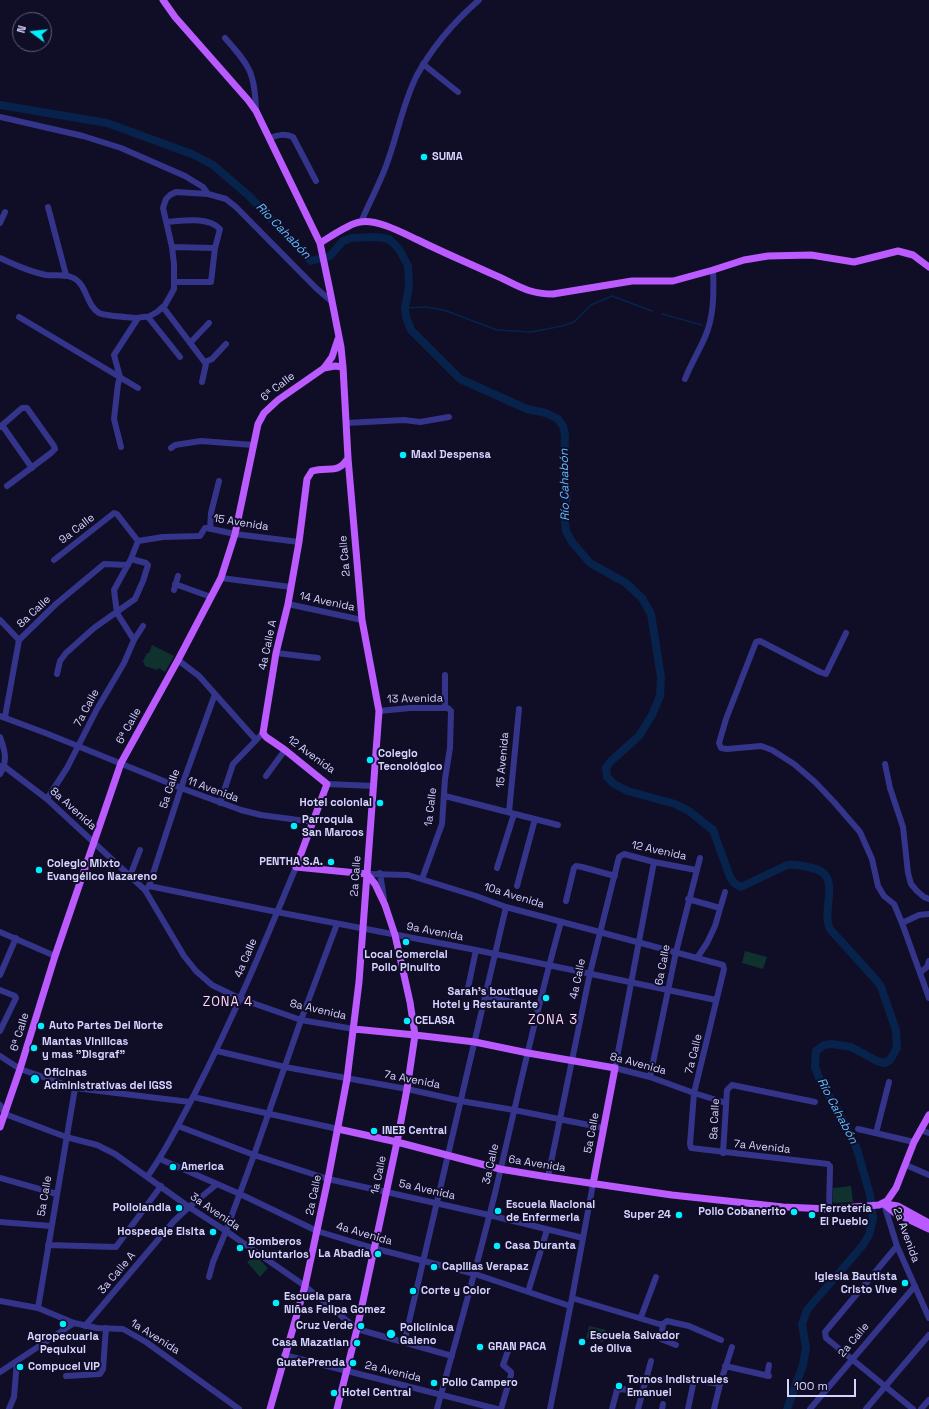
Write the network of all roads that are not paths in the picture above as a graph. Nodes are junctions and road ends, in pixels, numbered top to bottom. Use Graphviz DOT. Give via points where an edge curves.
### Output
graph roads {
  1 [pos="163,0"];
  2 [pos="479,0"];
  3 [pos="225,38"];
  4 [pos="423,64"];
  5 [pos="458,92"];
  6 [pos="256,111"];
  7 [pos="0,117"];
  8 [pos="270,138"];
  9 [pos="316,181"];
  10 [pos="208,194"];
  11 [pos="48,207"];
  12 [pos="5,212"];
  13 [pos="167,222"];
  14 [pos="361,222"];
  15 [pos="0,223"];
  16 [pos="320,245"];
  17 [pos="172,248"];
  18 [pos="215,248"];
  19 [pos="0,258"];
  20 [pos="929,267"];
  21 [pos="713,270"];
  22 [pos="66,276"];
  23 [pos="174,282"];
  24 [pos="332,301"];
  25 [pos="163,307"];
  26 [pos="19,317"];
  27 [pos="148,317"];
  28 [pos="138,318"];
  29 [pos="209,323"];
  30 [pos="339,337"];
  31 [pos="190,343"];
  32 [pos="226,344"];
  33 [pos="180,357"];
  34 [pos="205,362"];
  35 [pos="343,367"];
  36 [pos="324,368"];
  37 [pos="120,377"];
  38 [pos="685,379"];
  39 [pos="202,382"];
  40 [pos="138,388"];
  41 [pos="449,417"];
  42 [pos="346,423"];
  43 [pos="1,426"];
  44 [pos="253,445"];
  45 [pos="121,447"];
  46 [pos="171,448"];
  47 [pos="348,458"];
  48 [pos="32,468"];
  49 [pos="219,481"];
  50 [pos="7,486"];
  51 [pos="210,529"];
  52 [pos="235,534"];
  53 [pos="138,541"];
  54 [pos="299,542"];
  55 [pos="54,560"];
  56 [pos="130,562"];
  57 [pos="178,576"];
  58 [pos="221,578"];
  59 [pos="291,586"];
  60 [pos="211,597"];
  61 [pos="288,604"];
  62 [pos="117,613"];
  63 [pos="0,620"];
  64 [pos="362,620"];
  65 [pos="143,626"];
  66 [pos="846,633"];
  67 [pos="19,640"];
  68 [pos="134,640"];
  69 [pos="276,654"];
  70 [pos="318,658"];
  71 [pos="178,660"];
  72 [pos="57,674"];
  73 [pos="445,675"];
  74 [pos="215,694"];
  75 [pos="519,709"];
  76 [pos="448,710"];
  77 [pos="378,711"];
  78 [pos="2,716"];
  79 [pos="263,733"];
  80 [pos="0,737"];
  81 [pos="256,740"];
  82 [pos="78,747"];
  83 [pos="284,750"];
  84 [pos="121,763"];
  85 [pos="885,764"];
  86 [pos="2,767"];
  87 [pos="0,774"];
  88 [pos="266,776"];
  89 [pos="327,784"];
  90 [pos="374,786"];
  91 [pos="181,788"];
  92 [pos="444,796"];
  93 [pos="47,799"];
  94 [pos="220,803"];
  95 [pos="511,813"];
  96 [pos="535,819"];
  97 [pos="313,822"];
  98 [pos="558,825"];
  99 [pos="94,843"];
  100 [pos="140,850"];
  101 [pos="619,858"];
  102 [pos="700,858"];
  103 [pos="654,862"];
  104 [pos="296,867"];
  105 [pos="497,868"];
  106 [pos="696,870"];
  107 [pos="380,873"];
  108 [pos="367,874"];
  109 [pos="130,876"];
  110 [pos="615,876"];
  111 [pos="422,879"];
  112 [pos="517,886"];
  113 [pos="147,888"];
  114 [pos="725,892"];
  115 [pos="929,899"];
  116 [pos="566,900"];
  117 [pos="688,900"];
  118 [pos="385,905"];
  119 [pos="506,907"];
  120 [pos="720,908"];
  121 [pos="277,912"];
  122 [pos="929,914"];
  123 [pos="561,922"];
  124 [pos="902,923"];
  125 [pos="337,924"];
  126 [pos="363,928"];
  127 [pos="0,932"];
  128 [pos="601,932"];
  129 [pos="395,935"];
  130 [pos="16,938"];
  131 [pos="640,942"];
  132 [pos="476,950"];
  133 [pos="676,952"];
  134 [pos="495,954"];
  135 [pos="55,956"];
  136 [pos="697,958"];
  137 [pos="929,961"];
  138 [pos="549,965"];
  139 [pos="723,965"];
  140 [pos="921,972"];
  141 [pos="590,973"];
  142 [pos="0,975"];
  143 [pos="631,982"];
  144 [pos="468,988"];
  145 [pos="0,990"];
  146 [pos="669,990"];
  147 [pos="486,996"];
  148 [pos="929,998"];
  149 [pos="241,999"];
  150 [pos="716,1000"];
  151 [pos="538,1008"];
  152 [pos="300,1020"];
  153 [pos="354,1029"];
  154 [pos="0,1031"];
  155 [pos="415,1035"];
  156 [pos="475,1042"];
  157 [pos="217,1051"];
  158 [pos="528,1054"];
  159 [pos="0,1056"];
  160 [pos="572,1061"];
  161 [pos="285,1067"];
  162 [pos="615,1068"];
  163 [pos="20,1069"];
  164 [pos="650,1077"];
  165 [pos="347,1079"];
  166 [pos="889,1082"];
  167 [pos="75,1088"];
  168 [pos="407,1089"];
  169 [pos="694,1094"];
  170 [pos="191,1100"];
  171 [pos="461,1101"];
  172 [pos="815,1102"];
  173 [pos="726,1103"];
  174 [pos="2,1109"];
  175 [pos="514,1110"];
  176 [pos="269,1113"];
  177 [pos="929,1115"];
  178 [pos="561,1119"];
  179 [pos="178,1126"];
  180 [pos="0,1127"];
  181 [pos="604,1128"];
  182 [pos="338,1129"];
  183 [pos="858,1129"];
  184 [pos="920,1130"];
  185 [pos="876,1133"];
  186 [pos="929,1133"];
  187 [pos="66,1138"];
  188 [pos="397,1142"];
  189 [pos="914,1142"];
  190 [pos="692,1148"];
  191 [pos="723,1153"];
  192 [pos="254,1155"];
  193 [pos="448,1156"];
  194 [pos="160,1159"];
  195 [pos="906,1165"];
  196 [pos="500,1169"];
  197 [pos="929,1175"];
  198 [pos="147,1177"];
  199 [pos="548,1177"];
  200 [pos="0,1178"];
  201 [pos="328,1179"];
  202 [pos="217,1184"];
  203 [pos="593,1184"];
  204 [pos="161,1186"];
  205 [pos="387,1191"];
  206 [pos="57,1194"];
  207 [pos="240,1194"];
  208 [pos="436,1203"];
  209 [pos="882,1204"];
  210 [pos="189,1207"];
  211 [pos="828,1209"];
  212 [pos="895,1214"];
  213 [pos="489,1215"];
  214 [pos="0,1222"];
  215 [pos="929,1222"];
  216 [pos="51,1226"];
  217 [pos="929,1229"];
  218 [pos="547,1230"];
  219 [pos="892,1230"];
  220 [pos="226,1231"];
  221 [pos="317,1231"];
  222 [pos="582,1238"];
  223 [pos="48,1245"];
  224 [pos="897,1246"];
  225 [pos="374,1248"];
  226 [pos="423,1261"];
  227 [pos="474,1274"];
  228 [pos="209,1277"];
  229 [pos="656,1277"];
  230 [pos="305,1286"];
  231 [pos="915,1286"];
  232 [pos="528,1292"];
  233 [pos="572,1298"];
  234 [pos="0,1301"];
  235 [pos="570,1306"];
  236 [pos="38,1308"];
  237 [pos="641,1318"];
  238 [pos="929,1318"];
  239 [pos="74,1322"];
  240 [pos="663,1324"];
  241 [pos="85,1326"];
  242 [pos="106,1328"];
  243 [pos="357,1329"];
  244 [pos="929,1335"];
  245 [pos="721,1340"];
  246 [pos="404,1343"];
  247 [pos="676,1345"];
  248 [pos="732,1346"];
  249 [pos="508,1351"];
  250 [pos="284,1355"];
  251 [pos="452,1356"];
  252 [pos="852,1359"];
  253 [pos="17,1361"];
  254 [pos="651,1361"];
  255 [pos="769,1365"];
  256 [pos="725,1366"];
  257 [pos="346,1371"];
  258 [pos="0,1372"];
  259 [pos="66,1376"];
  260 [pos="646,1379"];
  261 [pos="694,1380"];
  262 [pos="720,1384"];
  263 [pos="885,1386"];
  264 [pos="441,1394"];
  265 [pos="642,1394"];
  266 [pos="929,1400"];
  267 [pos="230,1406"];
  268 [pos="9,1409"];
  269 [pos="239,1409"];
  270 [pos="270,1409"];
  271 [pos="337,1409"];
  272 [pos="437,1409"];
  273 [pos="497,1409"];
  274 [pos="501,1409"];
  275 [pos="550,1409"];
  276 [pos="612,1409"];
  277 [pos="638,1409"];
  278 [pos="688,1409"];
  279 [pos="714,1409"];
  280 [pos="810,1409"];
  281 [pos="866,1409"];
  282 [pos="913,1409"];
  283 [pos="922,1409"];
  1 -- 6 [label="main road, 2a Calle"];
  2 -- 4 [label="street" via="453,25"];
  3 -- 6 [label="street" via="251,71"];
  4 -- 5 [label="street"];
  4 -- 14 [label="street" via="408,94 386,167"];
  6 -- 8 [label="main road, 2a Calle"];
  7 -- 10 [label="street" via="83,136 121,148 186,176 203,187"];
  8 -- 9 [label="street" via="286,134 293,136"];
  8 -- 16 [label="main road, 2a Calle"];
  10 -- 13 [label="street" via="176,192 170,195 164,208"];
  10 -- 24 [label="street" via="226,199 236,207"];
  11 -- 22 [label="street"];
  12 -- 15 [label="street"];
  13 -- 17 [label="street"];
  13 -- 18 [label="street" via="198,221 215,226 220,229"];
  14 -- 16 [label="main road"];
  14 -- 21 [label="main road" via="379,224 406,234 527,291 540,294 632,281 673,281"];
  16 -- 24 [label="main road, 2a Calle"];
  17 -- 18 [label="street"];
  17 -- 23 [label="street"];
  18 -- 23 [label="street" via="211,282"];
  19 -- 22 [label="street" via="34,272"];
  20 -- 21 [label="main road" via="913,255 898,251 854,262 811,255 768,256 744,260"];
  21 -- 38 [label="street" via="710,324"];
  22 -- 28 [label="street" via="80,283 94,309 99,313"];
  23 -- 25 [label="street" via="171,296"];
  24 -- 30 [label="main road, 2a Calle"];
  25 -- 27 [label="street"];
  25 -- 31 [label="street"];
  26 -- 37 [label="street"];
  27 -- 28 [label="street"];
  27 -- 33 [label="street"];
  28 -- 37 [label="street" via="115,353"];
  29 -- 31 [label="street"];
  30 -- 35 [label="main road, 2a Calle"];
  30 -- 36 [label="main road, 6ª Calle" via="332,357"];
  31 -- 34 [label="street"];
  32 -- 34 [label="street" via="212,359"];
  34 -- 39 [label="street"];
  35 -- 36 [label="main road"];
  35 -- 42 [label="main road, 2a Calle"];
  36 -- 44 [label="main road, 6ª Calle" via="267,410 258,424"];
  37 -- 40 [label="street"];
  37 -- 45 [label="street" via="114,419"];
  41 -- 42 [label="street" via="420,422 404,420"];
  42 -- 47 [label="main road, 2a Calle"];
  43 -- 48 [label="street"];
  43 -- 48 [label="street" via="22,408 27,408 55,449"];
  44 -- 46 [label="street" via="201,442 175,445"];
  44 -- 52 [label="main road, 6ª Calle"];
  47 -- 54 [label="main road, 4a Calle A" via="338,468 312,471 307,478"];
  47 -- 64 [label="main road, 2a Calle"];
  48 -- 50 [label="street"];
  49 -- 51 [label="street"];
  51 -- 52 [label="street, 15 Avenida"];
  51 -- 53 [label="street, 15 Avenida" via="205,528 200,536"];
  52 -- 54 [label="street, 15 Avenida"];
  52 -- 58 [label="main road, 6ª Calle"];
  53 -- 55 [label="street, 9a Calle" via="117,514 112,514"];
  53 -- 56 [label="street"];
  54 -- 59 [label="main road, 4a Calle A"];
  56 -- 62 [label="street" via="114,590"];
  56 -- 62 [label="street" via="147,564 148,567 135,599"];
  56 -- 67 [label="street, 8a Calle" via="104,564 56,604"];
  57 -- 60 [label="street" via="174,587"];
  58 -- 59 [label="street, 14 Avenida"];
  58 -- 60 [label="main road, 6ª Calle"];
  59 -- 61 [label="main road, 4a Calle A"];
  60 -- 71 [label="main road, 6ª Calle"];
  61 -- 64 [label="street, 14 Avenida"];
  61 -- 69 [label="main road, 4a Calle A"];
  62 -- 68 [label="street"];
  62 -- 72 [label="street" via="94,628 66,653 60,661"];
  63 -- 67 [label="street"];
  64 -- 77 [label="main road, 2a Calle"];
  65 -- 68 [label="street, 7a Calle"];
  66 -- 124 [label="street" via="826,674 756,642 718,743 721,748 727,749 761,746 772,750 815,782 860,832 872,859 878,886 884,896 894,904"];
  67 -- 78 [label="street, 8a Calle"];
  68 -- 82 [label="street, 7a Calle"];
  69 -- 70 [label="street"];
  69 -- 79 [label="main road, 4a Calle A"];
  71 -- 74 [label="street" via="199,676"];
  71 -- 84 [label="main road, 6ª Calle"];
  73 -- 76 [label="street, 1a Calle"];
  74 -- 81 [label="street"];
  74 -- 91 [label="street, 5a Calle"];
  75 -- 95 [label="street, 15 Avenida"];
  76 -- 77 [label="street, 13 Avenida" via="410,708"];
  76 -- 92 [label="street, 1a Calle" via="450,748"];
  77 -- 90 [label="main road, 2a Calle"];
  78 -- 82 [label="street, 11 Avenida"];
  79 -- 81 [label="street"];
  79 -- 83 [label="main road, 12 Avenida"];
  80 -- 86 [label="street" via="5,753"];
  81 -- 94 [label="street" via="234,764"];
  82 -- 84 [label="street, 11 Avenida"];
  82 -- 93 [label="street, 7a Calle"];
  83 -- 88 [label="street"];
  83 -- 89 [label="main road, 12 Avenida"];
  84 -- 91 [label="street, 11 Avenida"];
  84 -- 99 [label="main road, 6ª Calle"];
  85 -- 115 [label="street" via="903,827 911,884"];
  86 -- 87 [label="street"];
  86 -- 93 [label="street, 8a Avenida"];
  89 -- 90 [label="street, 12 Avenida"];
  89 -- 97 [label="main road, 4a Calle"];
  90 -- 108 [label="main road, 2a Calle"];
  91 -- 94 [label="street, 11 Avenida"];
  91 -- 113 [label="street, 5a Calle"];
  92 -- 95 [label="street"];
  92 -- 111 [label="street, 1a Calle" via="442,824"];
  93 -- 99 [label="street, 8a Avenida"];
  94 -- 97 [label="street, 11 Avenida" via="261,815"];
  95 -- 96 [label="street"];
  95 -- 105 [label="street, 15 Avenida"];
  96 -- 98 [label="street"];
  96 -- 112 [label="street"];
  97 -- 104 [label="main road, 4a Calle"];
  99 -- 109 [label="street, 8a Avenida"];
  99 -- 135 [label="main road, 6ª Calle"];
  100 -- 109 [label="street"];
  101 -- 103 [label="street, 12 Avenida" via="624,854"];
  101 -- 110 [label="street, 4a Calle"];
  102 -- 106 [label="street, 6a Calle"];
  103 -- 106 [label="street, 12 Avenida"];
  103 -- 131 [label="street, 5a Calle"];
  104 -- 108 [label="main road, 10a Avenida"];
  104 -- 121 [label="street, 4a Calle"];
  106 -- 117 [label="street, 6a Calle"];
  107 -- 108 [label="street, 10a Avenida"];
  107 -- 111 [label="street, 10a Avenida"];
  107 -- 118 [label="street, 1a Calle"];
  108 -- 118 [label="main road"];
  108 -- 126 [label="main road, 2a Calle"];
  109 -- 113 [label="street, 8a Avenida"];
  110 -- 116 [label="street" via="576,866"];
  110 -- 128 [label="street, 4a Calle"];
  111 -- 119 [label="street, 10a Avenida"];
  113 -- 121 [label="street, 9a Avenida"];
  113 -- 149 [label="street, 8a Avenida" via="184,956 212,985"];
  114 -- 120 [label="street"];
  117 -- 120 [label="street"];
  117 -- 133 [label="street, 6a Calle"];
  118 -- 129 [label="main road, 1a Calle"];
  119 -- 123 [label="street, 10a Avenida"];
  119 -- 134 [label="street"];
  120 -- 136 [label="street" via="715,926"];
  121 -- 125 [label="street, 9a Avenida"];
  121 -- 149 [label="street, 4a Calle"];
  122 -- 124 [label="street" via="919,915"];
  123 -- 128 [label="street, 10a Avenida"];
  123 -- 138 [label="street, 3a Calle"];
  124 -- 140 [label="street"];
  125 -- 126 [label="street, 9a Avenida"];
  125 -- 152 [label="street"];
  126 -- 129 [label="street, 9a Avenida"];
  126 -- 153 [label="main road, 2a Calle"];
  127 -- 130 [label="street"];
  128 -- 131 [label="street, 10a Avenida"];
  128 -- 141 [label="street, 4a Calle"];
  129 -- 132 [label="street, 9a Avenida"];
  129 -- 155 [label="main road, 1a Calle"];
  130 -- 135 [label="street"];
  130 -- 142 [label="street"];
  131 -- 133 [label="street, 10a Avenida"];
  131 -- 143 [label="street, 5a Calle"];
  132 -- 134 [label="street, 9a Avenida"];
  132 -- 144 [label="street"];
  133 -- 136 [label="street, 10a Avenida"];
  133 -- 146 [label="street, 6a Calle"];
  134 -- 138 [label="street, 9a Avenida"];
  134 -- 147 [label="street"];
  135 -- 163 [label="main road, 6ª Calle"];
  136 -- 139 [label="street, 10a Avenida"];
  137 -- 140 [label="street"];
  138 -- 141 [label="street, 9a Avenida"];
  138 -- 151 [label="street, 3a Calle"];
  139 -- 150 [label="street, 7a Calle"];
  140 -- 148 [label="street"];
  141 -- 143 [label="street, 9a Avenida"];
  141 -- 160 [label="street, 4a Calle"];
  143 -- 146 [label="street, 9a Avenida"];
  143 -- 162 [label="street, 5a Calle"];
  145 -- 154 [label="street" via="16,998"];
  146 -- 150 [label="street, 9a Avenida"];
  146 -- 164 [label="street, 6a Calle"];
  147 -- 151 [label="street"];
  147 -- 156 [label="street"];
  149 -- 152 [label="street, 8a Avenida"];
  149 -- 157 [label="street, 4a Calle"];
  150 -- 169 [label="street, 7a Calle"];
  151 -- 158 [label="street, 3a Calle"];
  152 -- 153 [label="street, 8a Avenida"];
  152 -- 161 [label="street"];
  153 -- 155 [label="main road, 8a Avenida"];
  153 -- 165 [label="main road, 2a Calle"];
  155 -- 156 [label="main road, 8a Avenida"];
  155 -- 168 [label="main road, 1a Calle"];
  156 -- 158 [label="main road, 8a Avenida"];
  156 -- 171 [label="street"];
  157 -- 161 [label="street, 7a Avenida"];
  157 -- 170 [label="street, 4a Calle"];
  158 -- 160 [label="main road, 8a Avenida"];
  158 -- 175 [label="street, 3a Calle"];
  159 -- 163 [label="street"];
  160 -- 162 [label="main road, 8a Avenida"];
  160 -- 178 [label="street, 4a Calle"];
  161 -- 165 [label="street, 7a Avenida"];
  161 -- 176 [label="street"];
  162 -- 164 [label="street, 8a Avenida"];
  162 -- 181 [label="main road, 5a Calle"];
  163 -- 167 [label="street"];
  163 -- 174 [label="main road, 6ª Calle"];
  164 -- 169 [label="street, 8a Avenida"];
  165 -- 168 [label="street, 7a Avenida"];
  165 -- 182 [label="main road, 2a Calle"];
  166 -- 185 [label="street"];
  167 -- 170 [label="street"];
  167 -- 187 [label="street, 5a Calle"];
  168 -- 171 [label="street, 7a Avenida"];
  168 -- 188 [label="main road, 1a Calle"];
  169 -- 173 [label="street, 8a Avenida"];
  169 -- 190 [label="street, 7a Calle" via="690,1144"];
  170 -- 176 [label="street, 6a Avenida"];
  170 -- 179 [label="street, 4a Calle"];
  171 -- 175 [label="street, 7a Avenida"];
  171 -- 193 [label="street"];
  172 -- 173 [label="street, 8a Calle" via="732,1085 727,1090"];
  173 -- 191 [label="street, 8a Calle"];
  174 -- 180 [label="main road, 6ª Calle"];
  174 -- 187 [label="street, 3a Avenida"];
  175 -- 178 [label="street, 7a Avenida"];
  175 -- 196 [label="street, 3a Calle"];
  176 -- 182 [label="street, 6a Avenida"];
  176 -- 192 [label="street"];
  177 -- 184 [label="main road"];
  178 -- 181 [label="street, 7a Avenida"];
  178 -- 199 [label="street, 4a Calle"];
  179 -- 192 [label="street, 5a Avenida"];
  179 -- 194 [label="street, 4a Calle"];
  181 -- 203 [label="main road, 5a Calle"];
  182 -- 188 [label="main road, 6a Avenida"];
  182 -- 201 [label="main road, 2a Calle"];
  183 -- 185 [label="street"];
  184 -- 186 [label="street"];
  184 -- 189 [label="main road"];
  185 -- 189 [label="street"];
  187 -- 198 [label="street, 3a Avenida" via="97,1145 115,1154"];
  187 -- 206 [label="street, 5a Calle"];
  188 -- 193 [label="main road, 6a Avenida"];
  188 -- 205 [label="main road, 1a Calle"];
  189 -- 195 [label="main road"];
  190 -- 191 [label="street, 7a Avenida"];
  191 -- 211 [label="street, 7a Avenida" via="828,1164"];
  192 -- 201 [label="street, 5a Avenida"];
  192 -- 207 [label="street"];
  193 -- 196 [label="main road, 6a Avenida"];
  193 -- 208 [label="street"];
  194 -- 198 [label="street, 4a Calle"];
  194 -- 202 [label="street, 4a Avenida"];
  195 -- 197 [label="street"];
  195 -- 209 [label="main road" via="893,1194"];
  196 -- 199 [label="main road, 6a Avenida"];
  196 -- 213 [label="street, 3a Calle"];
  198 -- 204 [label="street, 3a Avenida"];
  199 -- 203 [label="main road, 6a Avenida"];
  200 -- 206 [label="street"];
  201 -- 205 [label="street, 5a Avenida"];
  201 -- 221 [label="main road, 2a Calle"];
  202 -- 207 [label="street, 4a Avenida"];
  202 -- 210 [label="street, 3a Calle A"];
  203 -- 211 [label="main road, 6a Avenida" via="732,1202"];
  203 -- 222 [label="street, 5a Calle"];
  204 -- 210 [label="street, 3a Avenida"];
  204 -- 223 [label="street" via="114,1248"];
  205 -- 208 [label="street, 5a Avenida"];
  205 -- 225 [label="main road, 1a Calle"];
  206 -- 216 [label="street, 5a Calle"];
  207 -- 220 [label="street"];
  207 -- 221 [label="street, 4a Avenida"];
  208 -- 213 [label="street, 5a Avenida"];
  208 -- 226 [label="street"];
  209 -- 211 [label="main road, 6a Avenida" via="861,1208"];
  209 -- 212 [label="main road"];
  209 -- 215 [label="main road" via="898,1206"];
  209 -- 219 [label="street, 2a Avenida"];
  210 -- 220 [label="street, 3a Avenida"];
  210 -- 241 [label="street, 3a Calle A" via="174,1221"];
  212 -- 217 [label="main road"];
  212 -- 219 [label="street"];
  213 -- 218 [label="street, 5a Avenida"];
  213 -- 227 [label="street, 3a Calle"];
  214 -- 216 [label="street"];
  216 -- 223 [label="street, 5a Calle"];
  218 -- 222 [label="street, 5a Avenida"];
  218 -- 232 [label="street"];
  219 -- 224 [label="street, 2a Avenida"];
  220 -- 228 [label="street"];
  220 -- 230 [label="street, 3a Avenida"];
  221 -- 225 [label="street, 4a Avenida"];
  221 -- 230 [label="main road, 2a Calle"];
  222 -- 233 [label="street, 5a Calle"];
  223 -- 236 [label="street, 5a Calle"];
  224 -- 231 [label="street, 2a Avenida"];
  224 -- 252 [label="street" via="825,1332 826,1338"];
  225 -- 226 [label="street, 4a Avenida"];
  225 -- 243 [label="main road, 1a Calle"];
  226 -- 227 [label="street, 4a Avenida"];
  226 -- 246 [label="street"];
  227 -- 232 [label="street, 4a Avenida"];
  227 -- 251 [label="street, 3a Calle"];
  229 -- 237 [label="street"];
  230 -- 243 [label="street, 3a Avenida"];
  230 -- 250 [label="main road, 2a Calle"];
  231 -- 238 [label="street, 2a Avenida"];
  231 -- 252 [label="street, 2a Calle"];
  232 -- 235 [label="street, 4a Avenida"];
  233 -- 235 [label="street, 5a Calle"];
  233 -- 237 [label="street"];
  234 -- 236 [label="street, 1a Avenida"];
  235 -- 275 [label="street, 5a Calle"];
  236 -- 239 [label="street, 1a Avenida"];
  237 -- 240 [label="street"];
  239 -- 241 [label="street, 1a Avenida"];
  239 -- 253 [label="street"];
  240 -- 245 [label="street" via="671,1321"];
  240 -- 247 [label="street" via="661,1339"];
  241 -- 242 [label="street, 1a Avenida"];
  242 -- 259 [label="street" via="102,1372"];
  242 -- 267 [label="street, 1a Avenida" via="123,1328 146,1342"];
  243 -- 246 [label="street, 3a Avenida"];
  243 -- 257 [label="main road, 1a Calle"];
  244 -- 263 [label="street"];
  246 -- 251 [label="street, 3a Avenida"];
  248 -- 256 [label="street"];
  249 -- 274 [label="street" via="503,1365 512,1370"];
  250 -- 257 [label="street, 2a Avenida"];
  250 -- 270 [label="main road, 2a Calle"];
  251 -- 264 [label="street, 3a Calle"];
  252 -- 263 [label="street"];
  252 -- 280 [label="street, 2a Calle"];
  253 -- 258 [label="street"];
  253 -- 268 [label="street" via="14,1396"];
  254 -- 260 [label="street"];
  255 -- 256 [label="street" via="768,1376"];
  256 -- 262 [label="street"];
  257 -- 264 [label="street, 2a Avenida"];
  257 -- 271 [label="main road, 1a Calle"];
  260 -- 261 [label="street"];
  260 -- 265 [label="street"];
  261 -- 262 [label="street"];
  261 -- 278 [label="street"];
  262 -- 279 [label="street"];
  263 -- 281 [label="street"];
  263 -- 282 [label="street"];
  264 -- 272 [label="street, 3a Calle"];
  264 -- 273 [label="street, 2a Avenida"];
  265 -- 276 [label="street" via="617,1390"];
  265 -- 277 [label="street"];
  266 -- 283 [label="street"];
  267 -- 269 [label="street, 1a Avenida"];
}
